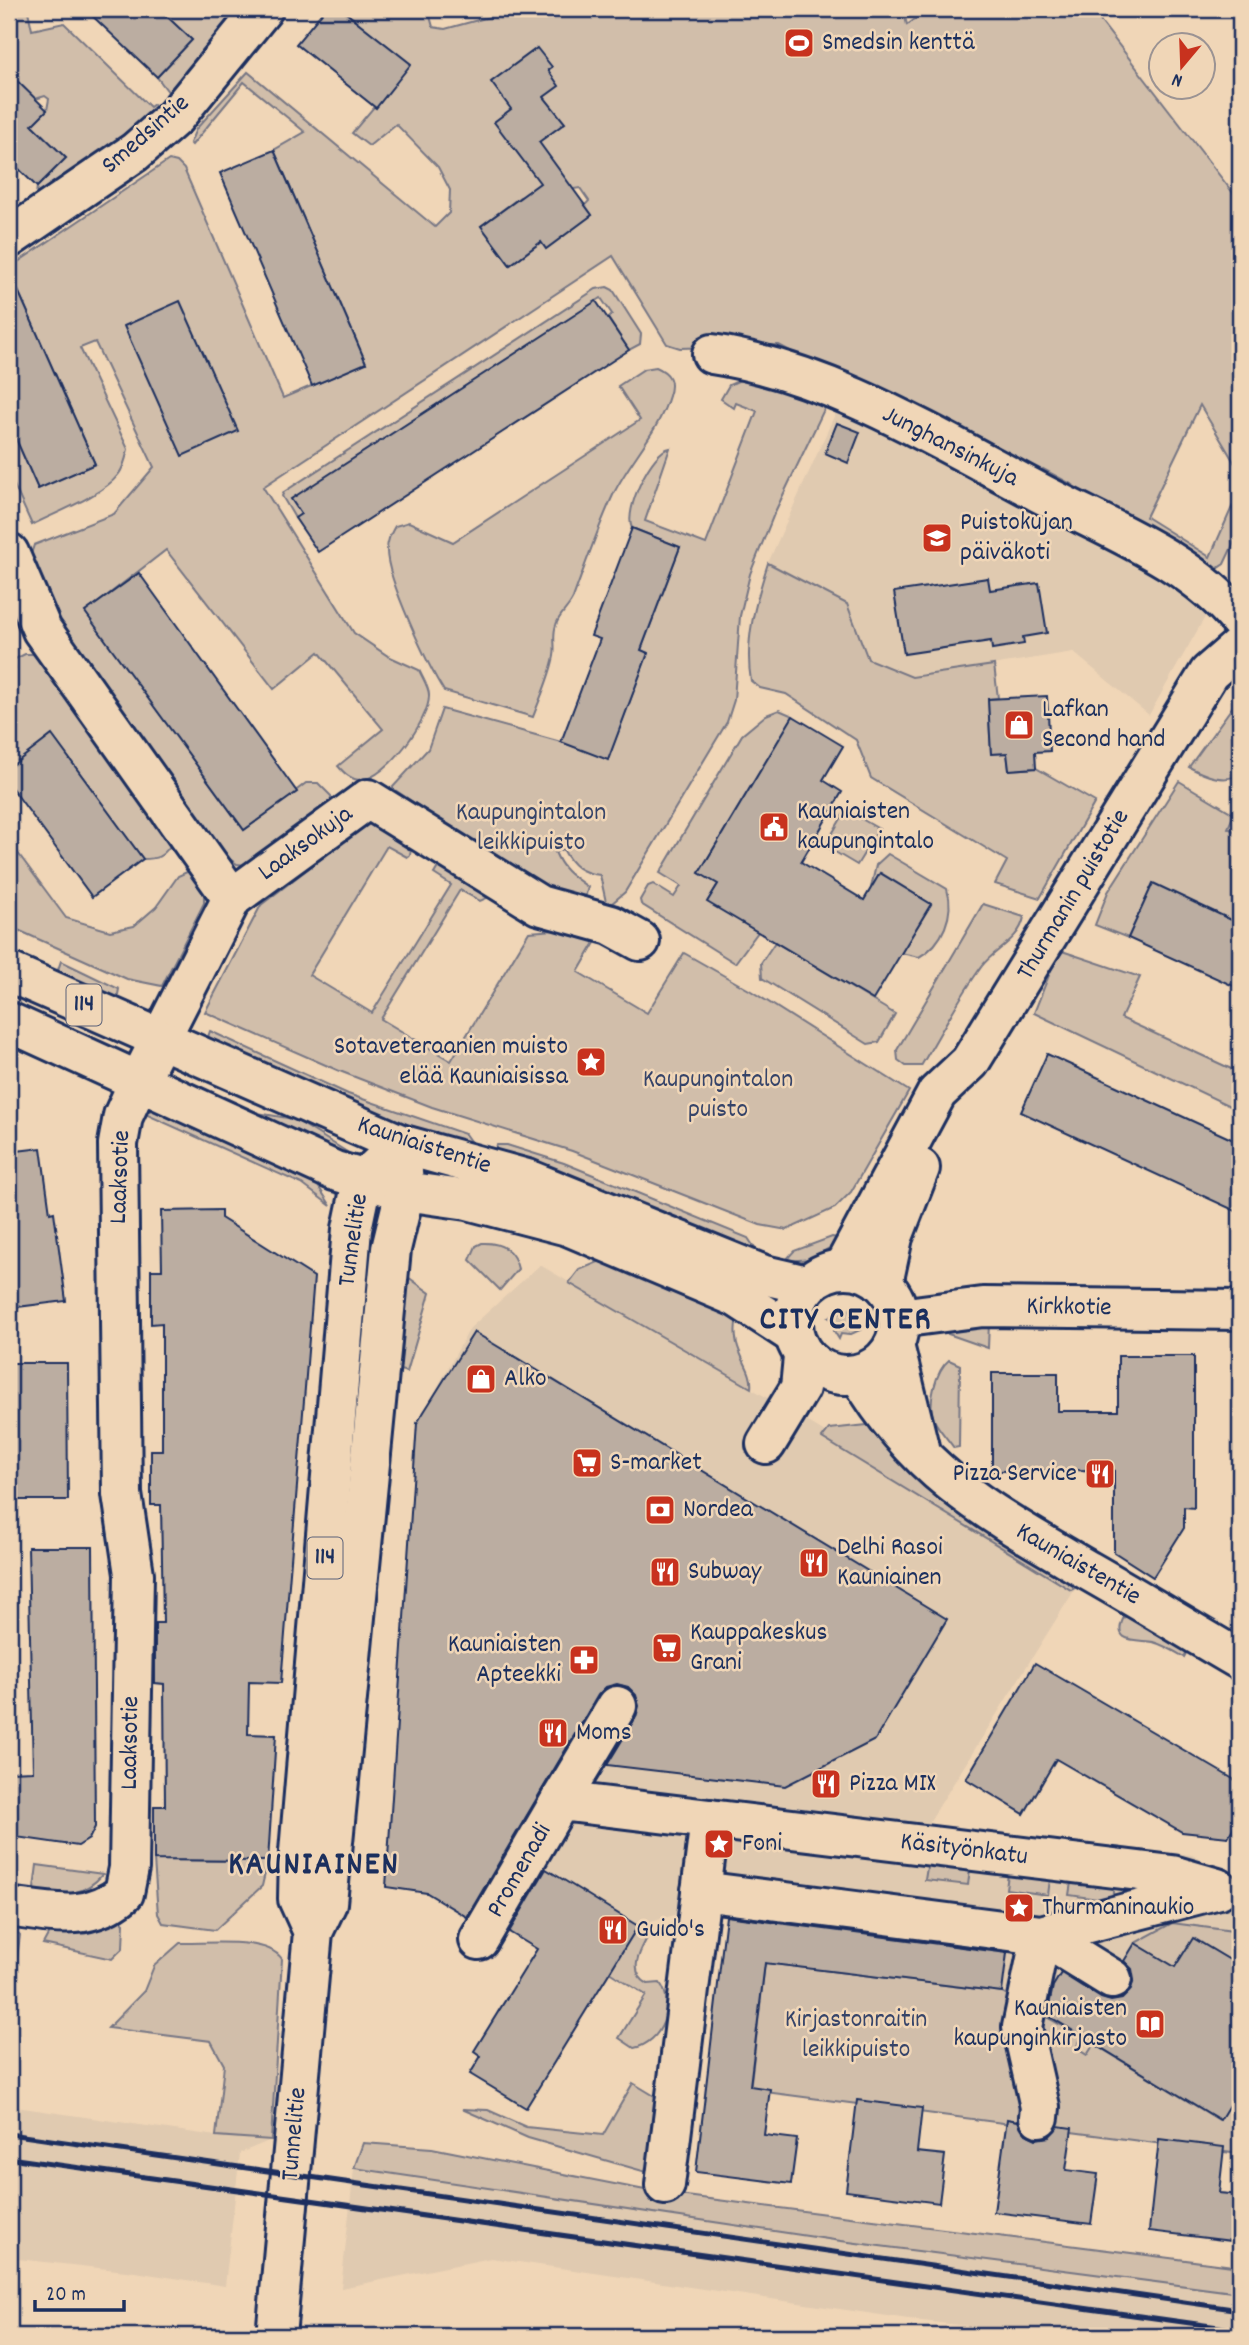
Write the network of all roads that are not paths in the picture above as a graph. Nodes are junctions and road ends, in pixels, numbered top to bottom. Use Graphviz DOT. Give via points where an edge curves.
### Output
graph roads {
  1 [pos="263,9"];
  2 [pos="9,238"];
  3 [pos="712,354"];
  4 [pos="9,553"];
  5 [pos="1240,621"];
  6 [pos="1240,646"];
  7 [pos="1240,679"];
  8 [pos="1177,727"];
  9 [pos="232,898"];
  10 [pos="640,942"];
  11 [pos="9,972"];
  12 [pos="9,1022"];
  13 [pos="160,1038"];
  14 [pos="970,1062"];
  15 [pos="139,1081"];
  16 [pos="400,1144"];
  17 [pos="362,1181"];
  18 [pos="405,1191"];
  19 [pos="843,1268"];
  20 [pos="807,1284"];
  21 [pos="883,1284"];
  22 [pos="1240,1310"];
  23 [pos="896,1331"];
  24 [pos="798,1345"];
  25 [pos="859,1374"];
  26 [pos="766,1444"];
  27 [pos="922,1459"];
  28 [pos="1240,1660"];
  29 [pos="617,1706"];
  30 [pos="560,1801"];
  31 [pos="710,1819"];
  32 [pos="701,1891"];
  33 [pos="1228,1894"];
  34 [pos="18,1908"];
  35 [pos="313,1932"];
  36 [pos="1041,1935"];
  37 [pos="479,1940"];
  38 [pos="1112,1979"];
  39 [pos="1039,2116"];
  40 [pos="665,2185"];
  41 [pos="276,2336"];
  1 -- 2 [label="street, Smedsintie" via="176,117 135,152"];
  3 -- 5 [label="street, Junghansinkuja" via="747,360 838,390 957,450 1163,558 1216,593"];
  4 -- 9 [label="street" via="42,631"];
  6 -- 8 [label="street, Thurmanin puistotie" via="1209,673"];
  7 -- 8 [label="street, Thurmanin puistotie"];
  8 -- 14 [label="street, Thurmanin puistotie"];
  9 -- 10 [label="street, Laaksokuja" via="368,799 539,905 611,925"];
  9 -- 13 [label="street, Laaksotie"];
  11 -- 13 [label="street, Kauniaistentie / 114"];
  12 -- 15 [label="street, Kauniaistentie / 114"];
  13 -- 15 [label="street, Laaksotie"];
  13 -- 16 [label="street, Kauniaistentie / 114"];
  14 -- 19 [label="street, Thurmanin puistotie" via="937,1093"];
  14 -- 21 [label="street, Thurmanin puistotie" via="958,1104 916,1175 893,1237"];
  15 -- 17 [label="street, Kauniaistentie / 114"];
  15 -- 34 [label="street, Laaksotie" via="123,1116 117,1168 122,1494 134,1574 129,1868 124,1893 89,1914"];
  16 -- 17 [label="street, Tunnelitie"];
  16 -- 18 [label="street, Tunnelitie / 114"];
  16 -- 20 [label="street, Kauniaistentie" via="527,1179 764,1275"];
  17 -- 18 [label="street, Kauniaistentie"];
  17 -- 35 [label="street, Tunnelitie / 114" via="352,1229 299,1852 298,1899"];
  18 -- 24 [label="street, Kauniaistentie" via="468,1200 568,1226 736,1297"];
  18 -- 35 [label="street, Tunnelitie / 114" via="391,1249 327,1903"];
  19 -- 20 [label="street" via="823,1273"];
  19 -- 21 [label="street" via="865,1272"];
  20 -- 24 [label="street" via="792,1316"];
  21 -- 23 [label="street" via="896,1305"];
  22 -- 23 [label="street, Kirkkotie" via="984,1307"];
  23 -- 25 [label="street" via="879,1363"];
  23 -- 27 [label="street"];
  24 -- 25 [label="street" via="827,1372"];
  24 -- 26 [label="street" via="800,1388"];
  25 -- 27 [label="street, Kauniaistentie" via="880,1411"];
  27 -- 28 [label="street, Kauniaistentie" via="997,1518"];
  29 -- 30 [label="street, Promenadi"];
  30 -- 31 [label="street, Promenadi"];
  30 -- 37 [label="street, Promenadi"];
  31 -- 32 [label="street"];
  31 -- 33 [label="street, Käsityönkatu" via="1172,1875"];
  32 -- 36 [label="street"];
  32 -- 40 [label="street"];
  33 -- 36 [label="street"];
  35 -- 41 [label="street, Tunnelitie"];
  36 -- 38 [label="street"];
  36 -- 39 [label="street" via="1022,2028"];
}
